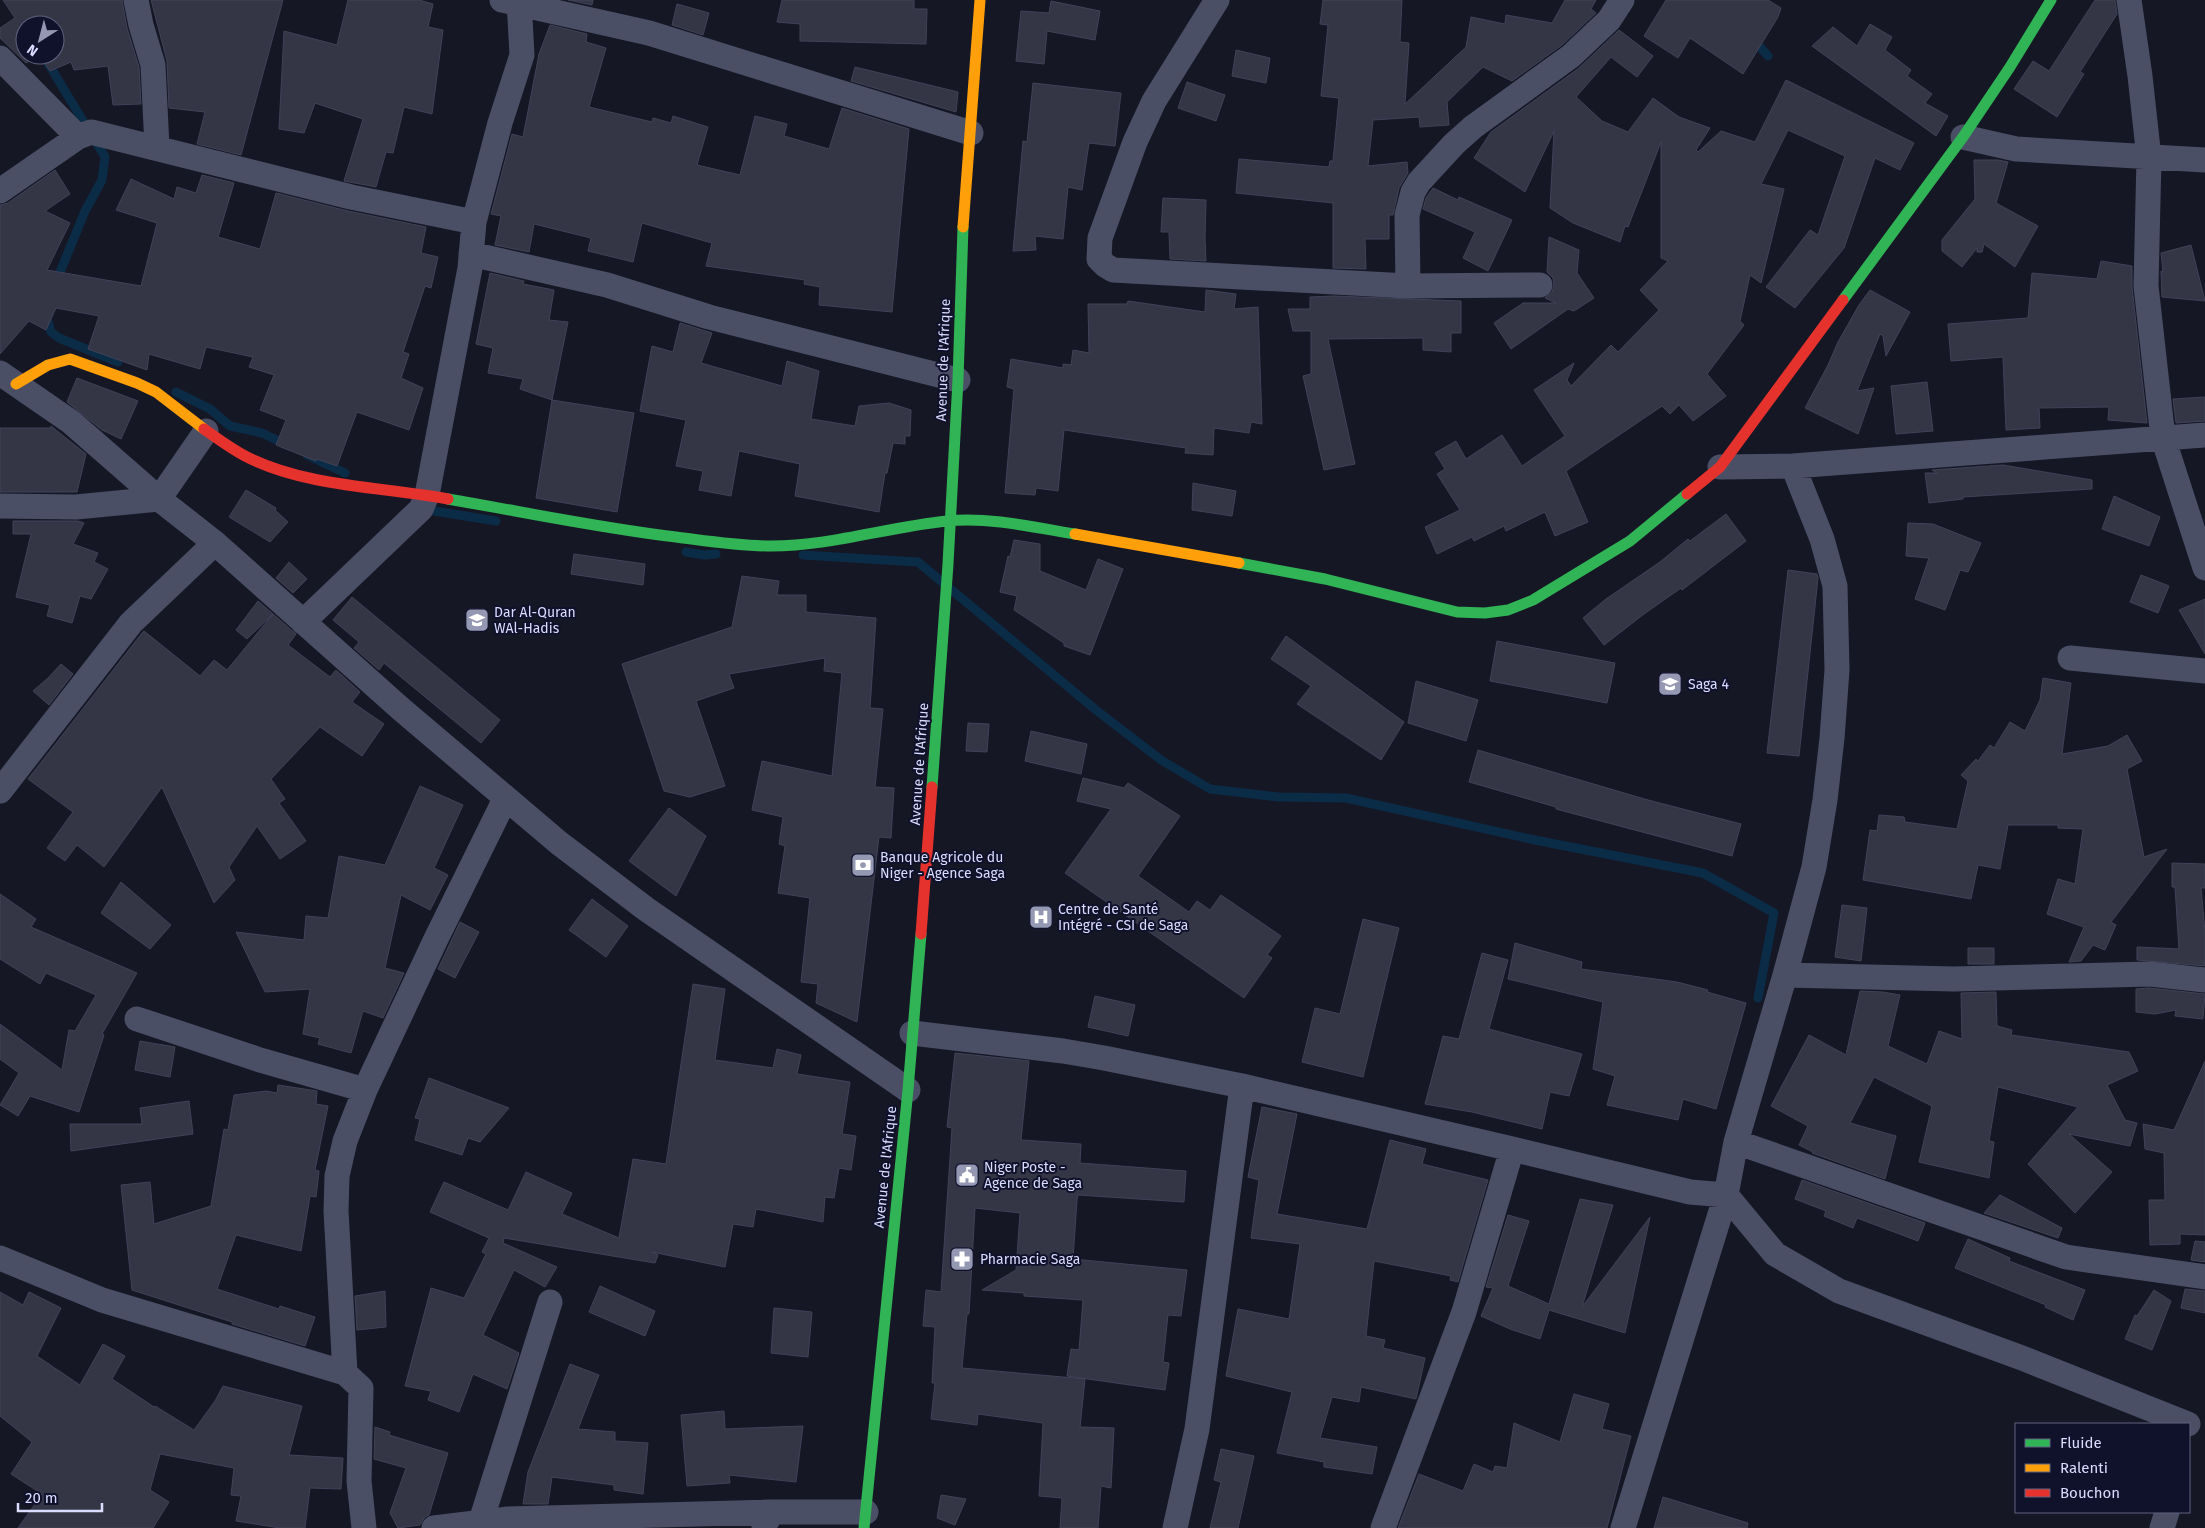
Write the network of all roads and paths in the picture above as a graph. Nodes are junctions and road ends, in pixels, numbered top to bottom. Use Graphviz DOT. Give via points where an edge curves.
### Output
graph roads {
  1 [pos="136,0"];
  2 [pos="980,0"];
  3 [pos="1217,0"];
  4 [pos="1622,0"];
  5 [pos="2051,0"];
  6 [pos="2129,0"];
  7 [pos="513,2"];
  8 [pos="0,58"];
  9 [pos="971,132"];
  10 [pos="78,137"];
  11 [pos="1963,138"];
  12 [pos="157,147"];
  13 [pos="2149,158"];
  14 [pos="2205,160"];
  15 [pos="0,191"];
  16 [pos="474,222"];
  17 [pos="472,254"];
  18 [pos="1540,285"];
  19 [pos="1408,286"];
  20 [pos="8,379"];
  21 [pos="958,380"];
  22 [pos="206,431"];
  23 [pos="2205,435"];
  24 [pos="2163,438"];
  25 [pos="1793,466"];
  26 [pos="1720,467"];
  27 [pos="427,495"];
  28 [pos="159,499"];
  29 [pos="0,506"];
  30 [pos="950,521"];
  31 [pos="215,542"];
  32 [pos="2205,568"];
  33 [pos="303,622"];
  34 [pos="2070,658"];
  35 [pos="2205,671"];
  36 [pos="0,791"];
  37 [pos="505,799"];
  38 [pos="1785,975"];
  39 [pos="2205,980"];
  40 [pos="137,1019"];
  41 [pos="912,1032"];
  42 [pos="1242,1086"];
  43 [pos="365,1090"];
  44 [pos="908,1090"];
  45 [pos="1736,1142"];
  46 [pos="1512,1148"];
  47 [pos="1726,1195"];
  48 [pos="0,1258"];
  49 [pos="2205,1277"];
  50 [pos="550,1302"];
  51 [pos="345,1373"];
  52 [pos="2180,1423"];
  53 [pos="2166,1513"];
  54 [pos="767,1520"];
  55 [pos="865,1520"];
  56 [pos="481,1521"];
  57 [pos="364,1528"];
  58 [pos="434,1528"];
  59 [pos="1175,1528"];
  60 [pos="1383,1528"];
  61 [pos="1623,1528"];
  62 [pos="2162,1528"];
  1 -- 12 [label="street" via="154,65"];
  2 -- 9 [label="street, Avenue de l'Afrique"];
  3 -- 19 [label="street" via="1146,117 1100,238 1099,259 1113,270"];
  4 -- 19 [label="street" via="1609,20 1571,56 1473,127 1419,182 1407,215"];
  5 -- 11 [label="street"];
  6 -- 13 [label="street"];
  7 -- 9 [label="street" via="649,33"];
  7 -- 16 [label="street" via="522,55"];
  8 -- 10 [label="street"];
  9 -- 21 [label="street, Avenue de l'Afrique" via="961,260"];
  10 -- 12 [label="street" via="91,132"];
  10 -- 15 [label="street"];
  11 -- 13 [label="street" via="2016,149"];
  11 -- 26 [label="street"];
  12 -- 16 [label="street" via="351,197"];
  13 -- 14 [label="street"];
  13 -- 24 [label="street" via="2147,294"];
  16 -- 17 [label="street"];
  17 -- 21 [label="street" via="607,285 709,317"];
  17 -- 27 [label="street"];
  18 -- 19 [label="street"];
  20 -- 22 [label="street" via="50,363 70,360 156,392"];
  20 -- 28 [label="street" via="71,422"];
  21 -- 30 [label="street, Avenue de l'Afrique"];
  22 -- 27 [label="street" via="249,458 286,472"];
  22 -- 28 [label="street"];
  23 -- 24 [label="street"];
  24 -- 25 [label="street"];
  24 -- 32 [label="street"];
  25 -- 26 [label="street"];
  25 -- 38 [label="street" via="1822,539 1835,586 1837,670 1832,738 1814,867"];
  26 -- 30 [label="street" via="1630,541 1533,600 1508,610 1485,613 1457,612 1325,579 1146,545 1000,522"];
  27 -- 30 [label="street" via="634,532 728,544 772,546"];
  27 -- 33 [label="street" via="421,509"];
  28 -- 29 [label="street" via="76,507"];
  28 -- 31 [label="street"];
  30 -- 41 [label="street, Avenue de l'Afrique" via="945,623"];
  31 -- 33 [label="street"];
  31 -- 36 [label="street" via="131,623"];
  33 -- 37 [label="street"];
  34 -- 35 [label="street"];
  37 -- 43 [label="street"];
  37 -- 44 [label="street" via="646,909"];
  38 -- 39 [label="street" via="1954,979 2150,974"];
  38 -- 45 [label="street"];
  40 -- 43 [label="street" via="260,1060"];
  41 -- 42 [label="street" via="1063,1051"];
  41 -- 44 [label="street, Avenue de l'Afrique"];
  42 -- 46 [label="street"];
  42 -- 59 [label="street" via="1198,1429"];
  43 -- 51 [label="street" via="345,1141 337,1176"];
  44 -- 55 [label="street, Avenue de l'Afrique"];
  45 -- 47 [label="street"];
  45 -- 49 [label="street" via="2066,1257"];
  46 -- 47 [label="street" via="1690,1192"];
  46 -- 60 [label="street" via="1464,1312"];
  47 -- 52 [label="street" via="1775,1254 1839,1291 2022,1358"];
  47 -- 61 [label="street"];
  48 -- 51 [label="street" via="102,1300"];
  50 -- 56 [label="street"];
  51 -- 57 [label="street" via="360,1388 359,1480"];
  53 -- 62 [label="street"];
  54 -- 55 [label="street"];
  54 -- 56 [label="street"];
  56 -- 58 [label="street"];
}
